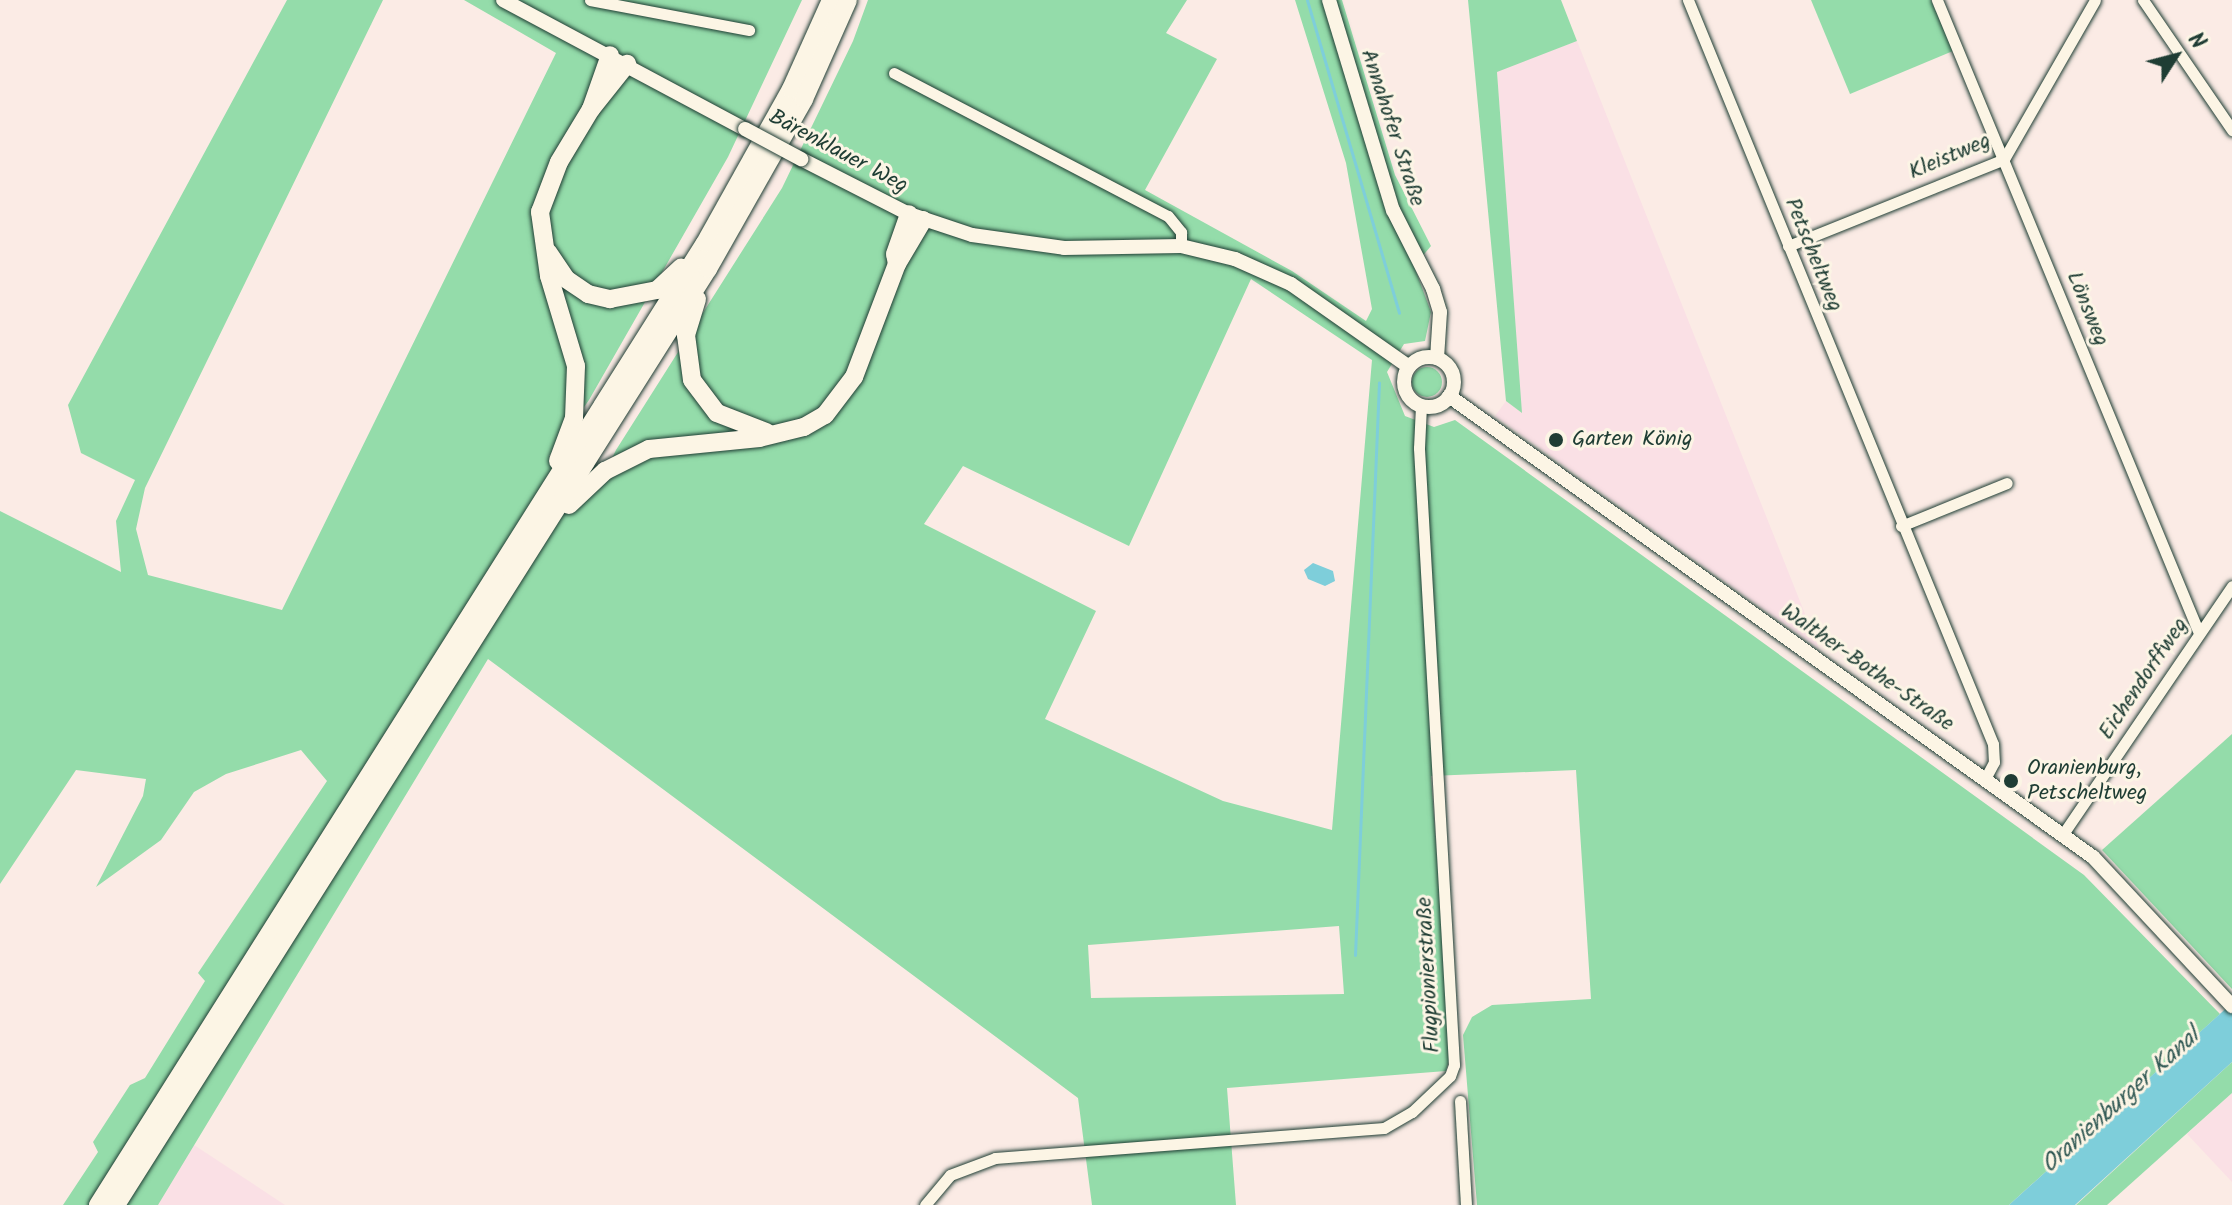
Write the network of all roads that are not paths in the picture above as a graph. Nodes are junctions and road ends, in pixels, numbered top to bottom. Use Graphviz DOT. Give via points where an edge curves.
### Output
graph roads {
  1 [pos="503,0"];
  2 [pos="590,0"];
  3 [pos="831,0"];
  4 [pos="848,0"];
  5 [pos="1329,0"];
  6 [pos="1688,0"];
  7 [pos="1937,0"];
  8 [pos="2095,0"];
  9 [pos="2143,0"];
  10 [pos="749,30"];
  11 [pos="610,55"];
  12 [pos="627,64"];
  13 [pos="894,73"];
  14 [pos="591,109"];
  15 [pos="2232,130"];
  16 [pos="2004,159"];
  17 [pos="916,217"];
  18 [pos="541,237"];
  19 [pos="705,243"];
  20 [pos="1181,246"];
  21 [pos="1788,246"];
  22 [pos="708,269"];
  23 [pos="1437,358"];
  24 [pos="1409,367"];
  25 [pos="1449,396"];
  26 [pos="1421,405"];
  27 [pos="777,434"];
  28 [pos="2007,483"];
  29 [pos="540,505"];
  30 [pos="1901,526"];
  31 [pos="542,533"];
  32 [pos="2232,586"];
  33 [pos="2199,633"];
  34 [pos="1985,779"];
  35 [pos="2063,834"];
  36 [pos="2232,1006"];
  37 [pos="1460,1101"];
  38 [pos="98,1205"];
  39 [pos="116,1205"];
  40 [pos="925,1205"];
  41 [pos="1466,1205"];
  1 -- 11 [label="street, Bärenklauer Weg"];
  2 -- 10 [label="street"];
  3 -- 19 [label="highway" via="791,89"];
  4 -- 22 [label="highway" via="804,99"];
  5 -- 23 [label="street, Annahofer Straße" via="1393,210 1440,312"];
  6 -- 21 [label="street, Petscheltweg"];
  7 -- 16 [label="street, Lönsweg"];
  8 -- 16 [label="street, Kleistweg"];
  9 -- 15 [label="street"];
  11 -- 12 [label="street, Bärenklauer Weg"];
  11 -- 14 [label="highway"];
  12 -- 14 [label="highway"];
  12 -- 17 [label="street, Bärenklauer Weg, bridge"];
  13 -- 20 [label="street" via="1168,216 1181,232"];
  14 -- 18 [label="highway" via="546,188"];
  16 -- 21 [label="street, Kleistweg"];
  16 -- 33 [label="street, Lönsweg"];
  17 -- 20 [label="street, Bärenklauer Weg" via="1016,244"];
  17 -- 27 [label="highway" via="854,377 840,400 804,427"];
  18 -- 19 [label="highway" via="566,279 588,294 610,299 657,290"];
  18 -- 29 [label="highway" via="572,341 576,394 567,441"];
  19 -- 29 [label="highway"];
  20 -- 24 [label="street, Bärenklauer Weg" via="1235,259 1281,279"];
  21 -- 30 [label="street, Petscheltweg"];
  22 -- 27 [label="highway" via="686,335 692,380 717,413"];
  22 -- 31 [label="highway"];
  23 -- 24 [label="street" via="1420,358"];
  23 -- 25 [label="street" via="1452,373"];
  24 -- 26 [label="street" via="1406,390"];
  25 -- 26 [label="street" via="1439,404"];
  25 -- 34 [label="street, Walther-Bothe-Straße"];
  26 -- 40 [label="street, Flugpionierstraße" via="1424,555 1454,1065 1450,1076 1412,1112 1384,1128 995,1158 950,1175"];
  27 -- 31 [label="highway" via="672,443 625,459 587,487"];
  28 -- 30 [label="street"];
  29 -- 38 [label="highway"];
  30 -- 34 [label="street, Petscheltweg" via="1993,744 1994,762"];
  31 -- 39 [label="highway"];
  32 -- 33 [label="street, Eichendorffweg"];
  33 -- 35 [label="street, Eichendorffweg"];
  34 -- 35 [label="street, Walther-Bothe-Straße"];
  35 -- 36 [label="street, Walther-Bothe-Straße" via="2106,869"];
  37 -- 41 [label="street"];
}
